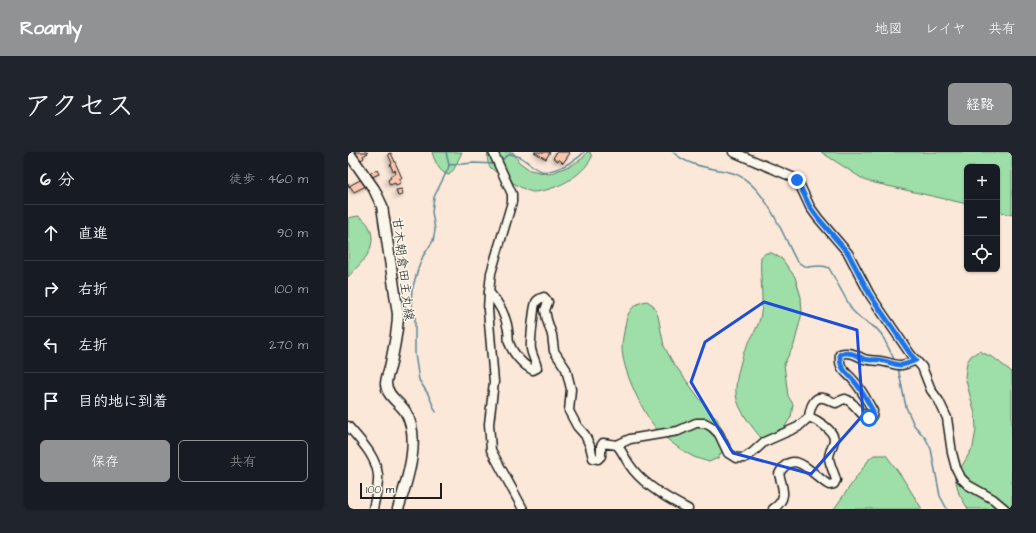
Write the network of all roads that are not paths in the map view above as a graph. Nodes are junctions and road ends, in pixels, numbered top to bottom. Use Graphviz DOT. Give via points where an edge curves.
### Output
graph roads {
  1 [pos="348,152"];
  2 [pos="493,152"];
  3 [pos="734,152"];
  4 [pos="489,292"];
  5 [pos="916,360"];
  6 [pos="809,417"];
  7 [pos="348,426"];
  8 [pos="617,445"];
  9 [pos="373,509"];
  10 [pos="398,509"];
  11 [pos="523,509"];
  12 [pos="688,509"];
  13 [pos="773,509"];
  14 [pos="1005,509"];
  1 -- 10 [label="main road, 甘木朝倉田主丸線" via="374,189 382,206 398,314 398,330 386,384 390,395 405,411 412,427 412,446 408,481"];
  2 -- 4 [label="street" via="512,194 512,202 491,272"];
  3 -- 5 [label="street" via="797,180 810,207 848,253 870,295"];
  4 -- 8 [label="street" via="504,316 509,342 522,361 533,370 537,368 530,342 534,325 533,311 540,298 547,299 545,310 554,351 566,369 570,382 572,416 590,446 593,458 598,459 601,456 603,443"];
  4 -- 11 [label="street" via="494,382 488,424 491,450"];
  5 -- 6 [label="street" via="902,366 872,361 846,352 840,354 839,362 844,372 854,381 866,399 873,411 872,416 866,418 845,399 836,403 820,398 814,401"];
  5 -- 14 [label="street" via="947,418 952,453 961,478"];
  6 -- 8 [label="street" via="798,427 764,442 744,458 736,458 728,453 719,434 705,423 696,423 678,431 630,439"];
  6 -- 13 [label="street" via="832,433 834,438 829,457 836,480 834,484 829,485 807,466 790,463 782,467 779,474 783,499"];
  7 -- 9 [label="street" via="376,464 378,476"];
  8 -- 12 [label="street" via="640,476 663,495"];
}
